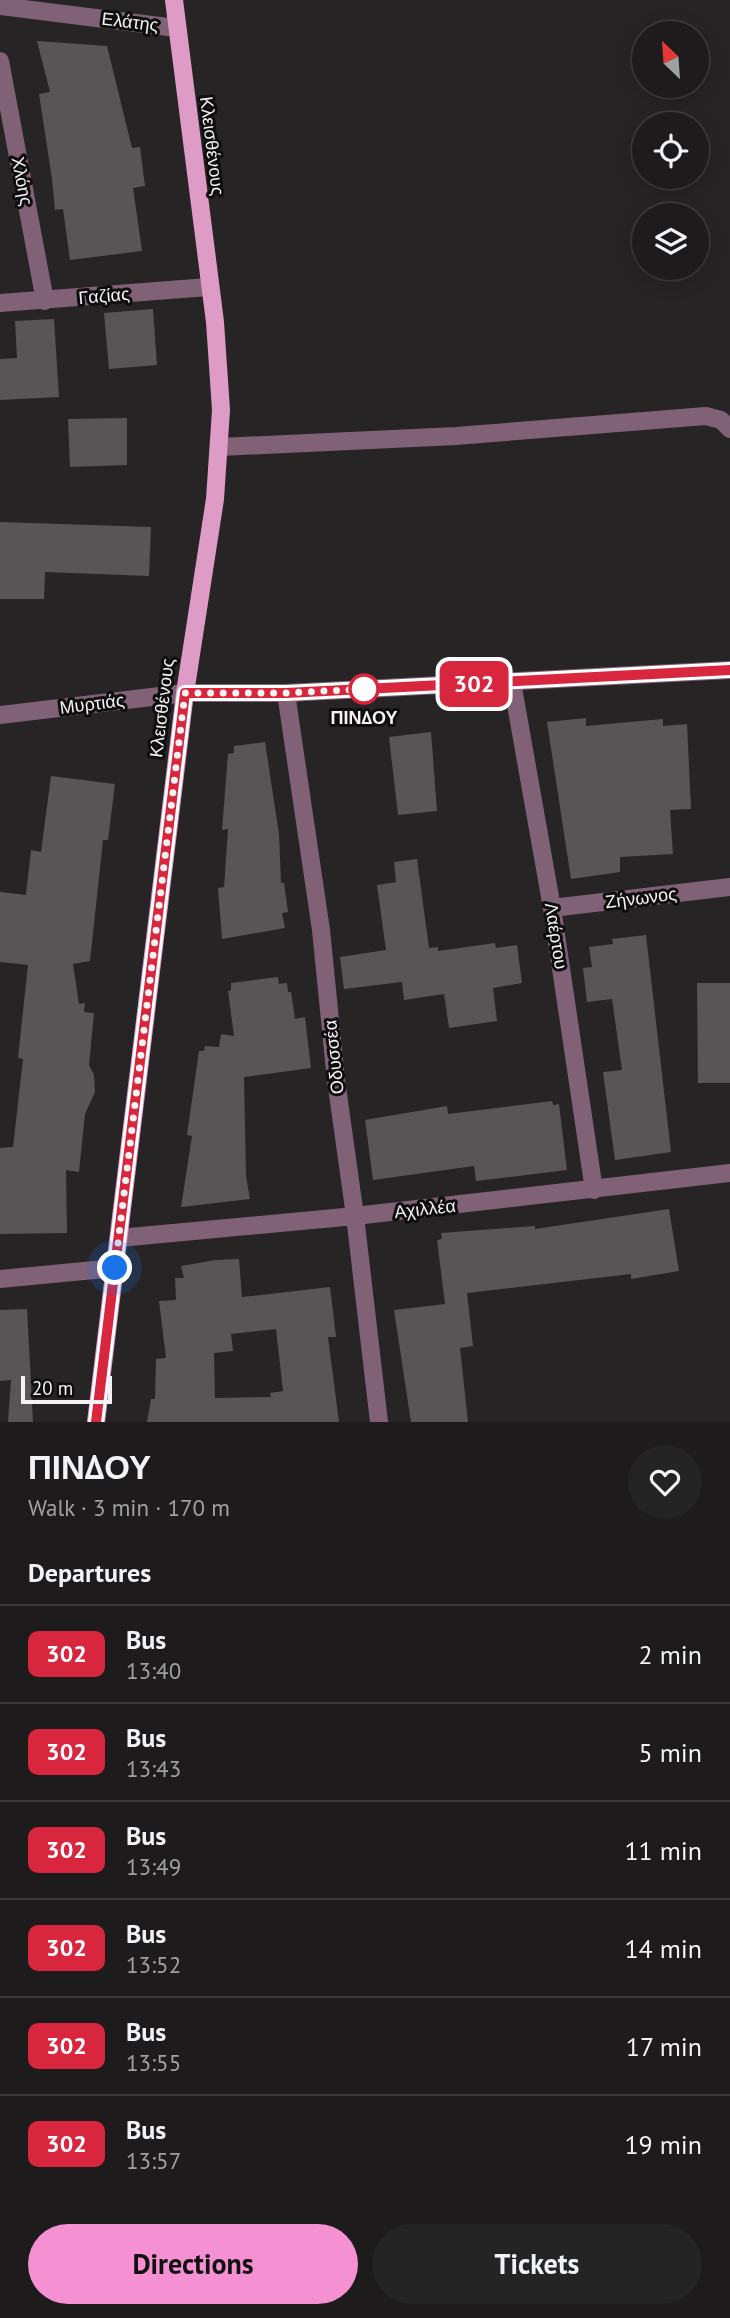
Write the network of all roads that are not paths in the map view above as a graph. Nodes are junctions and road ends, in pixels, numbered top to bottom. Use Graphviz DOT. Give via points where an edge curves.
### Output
graph roads {
  1 [pos="174,0"];
  2 [pos="0,6"];
  3 [pos="176,28"];
  4 [pos="0,61"];
  5 [pos="7,132"];
  6 [pos="208,287"];
  7 [pos="45,301"];
  8 [pos="0,303"];
  9 [pos="730,429"];
  10 [pos="220,447"];
  11 [pos="730,670"];
  12 [pos="512,682"];
  13 [pos="185,693"];
  14 [pos="286,693"];
  15 [pos="0,715"];
  16 [pos="730,887"];
  17 [pos="552,908"];
  18 [pos="730,1173"];
  19 [pos="594,1190"];
  20 [pos="355,1216"];
  21 [pos="119,1238"];
  22 [pos="115,1268"];
  23 [pos="0,1279"];
  24 [pos="96,1422"];
  25 [pos="379,1422"];
  1 -- 3 [label="main road, Κλεισθένους"];
  2 -- 3 [label="street, Ελάτης"];
  3 -- 6 [label="main road, Κλεισθένους"];
  4 -- 5 [label="street, Χλόης"];
  5 -- 7 [label="street, Χλόης"];
  6 -- 7 [label="street, Γαζίας"];
  6 -- 10 [label="main road, Κλεισθένους" via="219,372"];
  7 -- 8 [label="street, Γαζίας"];
  9 -- 10 [label="street" via="721,420 706,416 456,436"];
  10 -- 13 [label="main road, Κλεισθένους"];
  11 -- 12 [label="street, Μυρτιάς"];
  12 -- 14 [label="street, Μυρτιάς"];
  12 -- 17 [label="street, Λαέρτου"];
  13 -- 14 [label="street, Μυρτιάς"];
  13 -- 15 [label="street, Μυρτιάς"];
  13 -- 21 [label="main road, Κλεισθένους"];
  14 -- 20 [label="street, Οδυσσέα" via="321,930"];
  16 -- 17 [label="street, Ζήνωνος"];
  17 -- 19 [label="street, Λαέρτου"];
  18 -- 19 [label="street, Αχιλλέα"];
  19 -- 20 [label="street, Αχιλλέα"];
  20 -- 21 [label="street, Αχιλλέα"];
  20 -- 25 [label="street, Οδυσσέα"];
  21 -- 22 [label="main road, Κλεισθένους"];
  22 -- 23 [label="street"];
  22 -- 24 [label="main road, Κλεισθένους"];
}
